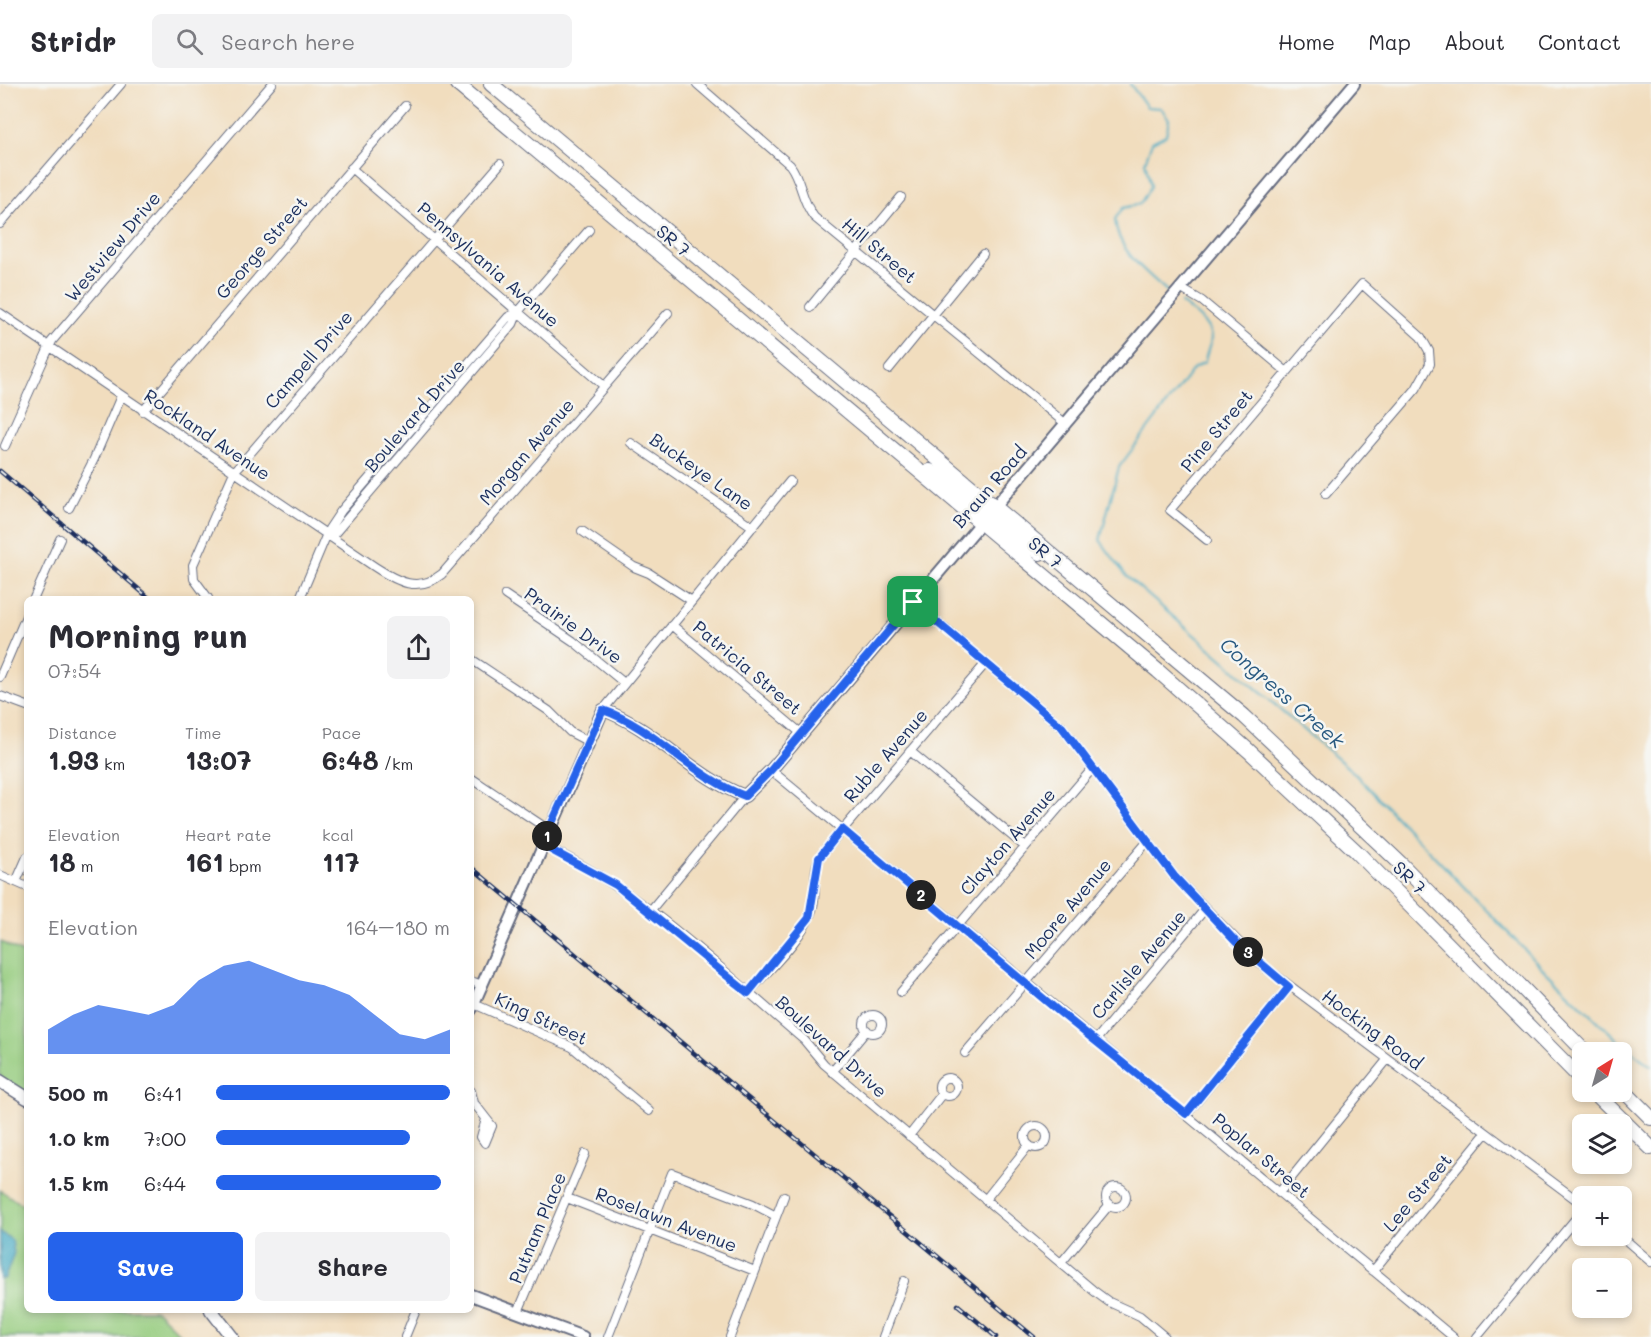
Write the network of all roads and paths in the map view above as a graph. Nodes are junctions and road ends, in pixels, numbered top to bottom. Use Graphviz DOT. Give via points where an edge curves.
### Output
graph roads {
  1 [pos="121,84"];
  2 [pos="272,84"];
  3 [pos="457,84"];
  4 [pos="491,84"];
  5 [pos="697,84"];
  6 [pos="1354,84"];
  7 [pos="405,106"];
  8 [pos="500,164"];
  9 [pos="351,168"];
  10 [pos="901,197"];
  11 [pos="0,224"];
  12 [pos="589,231"];
  13 [pos="433,239"];
  14 [pos="856,251"];
  15 [pos="982,254"];
  16 [pos="1180,288"];
  17 [pos="810,307"];
  18 [pos="518,312"];
  19 [pos="0,313"];
  20 [pos="668,313"];
  21 [pos="933,316"];
  22 [pos="50,348"];
  23 [pos="889,369"];
  24 [pos="1287,372"];
  25 [pos="604,386"];
  26 [pos="121,396"];
  27 [pos="143,411"];
  28 [pos="1066,424"];
  29 [pos="631,442"];
  30 [pos="5,446"];
  31 [pos="234,472"];
  32 [pos="790,481"];
  33 [pos="1326,494"];
  34 [pos="69,508"];
  35 [pos="989,515"];
  36 [pos="753,527"];
  37 [pos="582,531"];
  38 [pos="328,534"];
  39 [pos="60,539"];
  40 [pos="1207,540"];
  41 [pos="397,581"];
  42 [pos="505,595"];
  43 [pos="35,596"];
  44 [pos="207,596"];
  45 [pos="301,596"];
  46 [pos="692,601"];
  47 [pos="913,602"];
  48 [pos="24,621"];
  49 [pos="672,625"];
  50 [pos="474,661"];
  51 [pos="986,663"];
  52 [pos="0,677"];
  53 [pos="623,682"];
  54 [pos="0,696"];
  55 [pos="24,705"];
  56 [pos="603,710"];
  57 [pos="802,734"];
  58 [pos="587,741"];
  59 [pos="910,751"];
  60 [pos="1093,768"];
  61 [pos="771,770"];
  62 [pos="474,780"];
  63 [pos="745,796"];
  64 [pos="842,829"];
  65 [pos="549,830"];
  66 [pos="1148,841"];
  67 [pos="542,845"];
  68 [pos="1024,846"];
  69 [pos="24,864"];
  70 [pos="0,875"];
  71 [pos="16,882"];
  72 [pos="24,886"];
  73 [pos="1206,909"];
  74 [pos="650,911"];
  75 [pos="956,925"];
  76 [pos="476,983"];
  77 [pos="1025,983"];
  78 [pos="1289,987"];
  79 [pos="901,992"];
  80 [pos="748,993"];
  81 [pos="474,1008"];
  82 [pos="867,1030"];
  83 [pos="1095,1041"];
  84 [pos="1575,1042"];
  85 [pos="965,1053"];
  86 [pos="1387,1060"];
  87 [pos="1572,1070"];
  88 [pos="832,1072"];
  89 [pos="0,1081"];
  90 [pos="942,1094"];
  91 [pos="24,1096"];
  92 [pos="1632,1099"];
  93 [pos="1604,1102"];
  94 [pos="474,1103"];
  95 [pos="649,1111"];
  96 [pos="1186,1114"];
  97 [pos="1651,1118"];
  98 [pos="486,1119"];
  99 [pos="1486,1133"];
  100 [pos="909,1136"];
  101 [pos="1029,1145"];
  102 [pos="1651,1148"];
  103 [pos="585,1154"];
  104 [pos="1279,1192"];
  105 [pos="784,1196"];
  106 [pos="1572,1197"];
  107 [pos="567,1198"];
  108 [pos="985,1200"];
  109 [pos="1110,1204"];
  110 [pos="776,1216"];
  111 [pos="1572,1223"];
  112 [pos="649,1230"];
  113 [pos="1632,1246"];
  114 [pos="1651,1262"];
  115 [pos="1061,1263"];
  116 [pos="755,1271"];
  117 [pos="1373,1271"];
  118 [pos="904,1281"];
  119 [pos="474,1296"];
  120 [pos="518,1312"];
  121 [pos="213,1313"];
  122 [pos="415,1313"];
  123 [pos="232,1337"];
  124 [pos="405,1337"];
  125 [pos="583,1337"];
  126 [pos="608,1337"];
  127 [pos="730,1337"];
  128 [pos="883,1337"];
  129 [pos="1165,1337"];
  130 [pos="1453,1337"];
  131 [pos="1477,1337"];
  1 -- 11 [label="street"];
  2 -- 22 [label="street, Westview Drive"];
  3 -- 35 [label="highway, SR 7 / SR 7" via="879,438"];
  4 -- 35 [label="highway, SR 7 / SR 7"];
  5 -- 14 [label="street, Hill Street" via="790,165 807,207"];
  6 -- 16 [label="street, Braun Road"];
  7 -- 9 [label="street, George Street"];
  8 -- 13 [label="street, Campell Drive"];
  9 -- 13 [label="street, Pennsylvania Avenue"];
  9 -- 27 [label="street, George Street"];
  10 -- 14 [label="street"];
  12 -- 18 [label="street, Boulevard Drive"];
  13 -- 18 [label="street, Pennsylvania Avenue"];
  13 -- 31 [label="street, Campell Drive"];
  14 -- 17 [label="street"];
  14 -- 21 [label="street, Hill Street"];
  15 -- 21 [label="street"];
  16 -- 24 [label="street" via="1202,301"];
  16 -- 28 [label="street, Braun Road"];
  18 -- 25 [label="street, Pennsylvania Avenue"];
  18 -- 38 [label="street, Boulevard Drive" via="513,324 442,409 335,533"];
  19 -- 22 [label="street, Rockland Avenue"];
  20 -- 25 [label="street, Morgan Avenue"];
  21 -- 23 [label="street"];
  21 -- 28 [label="street, Hill Street"];
  22 -- 26 [label="street, Rockland Avenue"];
  22 -- 30 [label="street, Westview Drive"];
  24 -- 33 [label="street, Pine Street" via="1362,284 1411,326 1429,351 1425,378"];
  24 -- 40 [label="street, Pine Street" via="1170,510"];
  25 -- 41 [label="street, Morgan Avenue" via="442,574 416,586"];
  26 -- 27 [label="street, Rockland Avenue"];
  26 -- 34 [label="street"];
  27 -- 31 [label="street, Rockland Avenue"];
  28 -- 35 [label="street, Braun Road"];
  29 -- 36 [label="street, Buckeye Lane"];
  31 -- 38 [label="street, Rockland Avenue"];
  31 -- 44 [label="street, Campell Drive" via="193,565 194,579"];
  32 -- 36 [label="street"];
  35 -- 47 [label="street, Braun Road"];
  35 -- 84 [label="highway, SR 7 / SR 7" via="1098,592 1244,716 1400,863"];
  35 -- 87 [label="highway, SR 7 / SR 7" via="1410,903"];
  36 -- 46 [label="street"];
  37 -- 46 [label="street"];
  38 -- 41 [label="street, Rockland Avenue"];
  38 -- 45 [label="street, Boulevard Drive"];
  39 -- 43 [label="street"];
  42 -- 53 [label="street, Prairie Drive" via="573,641"];
  46 -- 49 [label="street"];
  47 -- 51 [label="street, Hocking Road"];
  47 -- 57 [label="street, Braun Road"];
  48 -- 52 [label="street"];
  49 -- 53 [label="street"];
  49 -- 57 [label="street, Patricia Street"];
  50 -- 58 [label="street"];
  51 -- 59 [label="street, Ruble Avenue"];
  51 -- 60 [label="street, Hocking Road" via="1062,727"];
  53 -- 56 [label="street"];
  54 -- 55 [label="street"];
  56 -- 58 [label="street"];
  56 -- 63 [label="street" via="622,716 716,783"];
  57 -- 61 [label="street, Braun Road"];
  58 -- 65 [label="street"];
  59 -- 64 [label="street, Ruble Avenue"];
  59 -- 68 [label="street"];
  60 -- 66 [label="street, Hocking Road"];
  60 -- 68 [label="street, Clayton Avenue"];
  61 -- 63 [label="street, Braun Road"];
  61 -- 64 [label="street, Poplar Street"];
  62 -- 65 [label="street"];
  63 -- 74 [label="street, Braun Road"];
  64 -- 75 [label="street, Poplar Street"];
  64 -- 80 [label="street, Ruble Avenue" via="819,858 809,918"];
  65 -- 67 [label="street"];
  66 -- 73 [label="street, Hocking Road"];
  66 -- 77 [label="street, Moore Avenue"];
  67 -- 74 [label="street, Boulevard Drive" via="616,885"];
  67 -- 76 [label="street"];
  68 -- 75 [label="street, Clayton Avenue"];
  69 -- 71 [label="street"];
  70 -- 71 [label="street"];
  71 -- 72 [label="street"];
  73 -- 78 [label="street, Hocking Road" via="1258,962"];
  73 -- 83 [label="street, Carlisle Avenue"];
  74 -- 80 [label="street, Boulevard Drive"];
  75 -- 77 [label="street, Poplar Street"];
  75 -- 79 [label="street, Clayton Avenue"];
  77 -- 83 [label="street, Poplar Street"];
  77 -- 85 [label="street, Moore Avenue"];
  78 -- 86 [label="street, Hocking Road"];
  78 -- 96 [label="street"];
  80 -- 88 [label="street, Boulevard Drive" via="804,1040"];
  81 -- 95 [label="street, King Street" via="572,1047"];
  82 -- 88 [label="street"];
  83 -- 96 [label="street, Poplar Street"];
  86 -- 99 [label="street, Hocking Road"];
  86 -- 104 [label="street"];
  88 -- 100 [label="street, Boulevard Drive"];
  89 -- 91 [label="main road"];
  90 -- 100 [label="street"];
  92 -- 97 [label="highway"];
  93 -- 102 [label="highway"];
  94 -- 98 [label="street"];
  96 -- 104 [label="street, Poplar Street"];
  99 -- 106 [label="street, Hocking Road"];
  99 -- 117 [label="street, Lee Street"];
  100 -- 108 [label="street, Boulevard Drive"];
  101 -- 108 [label="street"];
  103 -- 107 [label="street, Putnam Place"];
  104 -- 117 [label="street, Poplar Street"];
  105 -- 110 [label="street"];
  107 -- 112 [label="street, Roselawn Avenue"];
  107 -- 120 [label="street, Putnam Place"];
  108 -- 115 [label="street, Boulevard Drive"];
  109 -- 115 [label="street"];
  110 -- 112 [label="street" via="675,1173 671,1174"];
  110 -- 116 [label="street"];
  111 -- 131 [label="street"];
  112 -- 116 [label="street, Roselawn Avenue"];
  112 -- 126 [label="street"];
  113 -- 114 [label="street"];
  115 -- 129 [label="street, Boulevard Drive" via="1109,1302 1140,1316"];
  116 -- 127 [label="street"];
  117 -- 130 [label="street, Poplar Street"];
  118 -- 128 [label="street"];
  119 -- 120 [label="street"];
  120 -- 125 [label="street"];
  121 -- 123 [label="main road"];
  122 -- 124 [label="street"];
}
